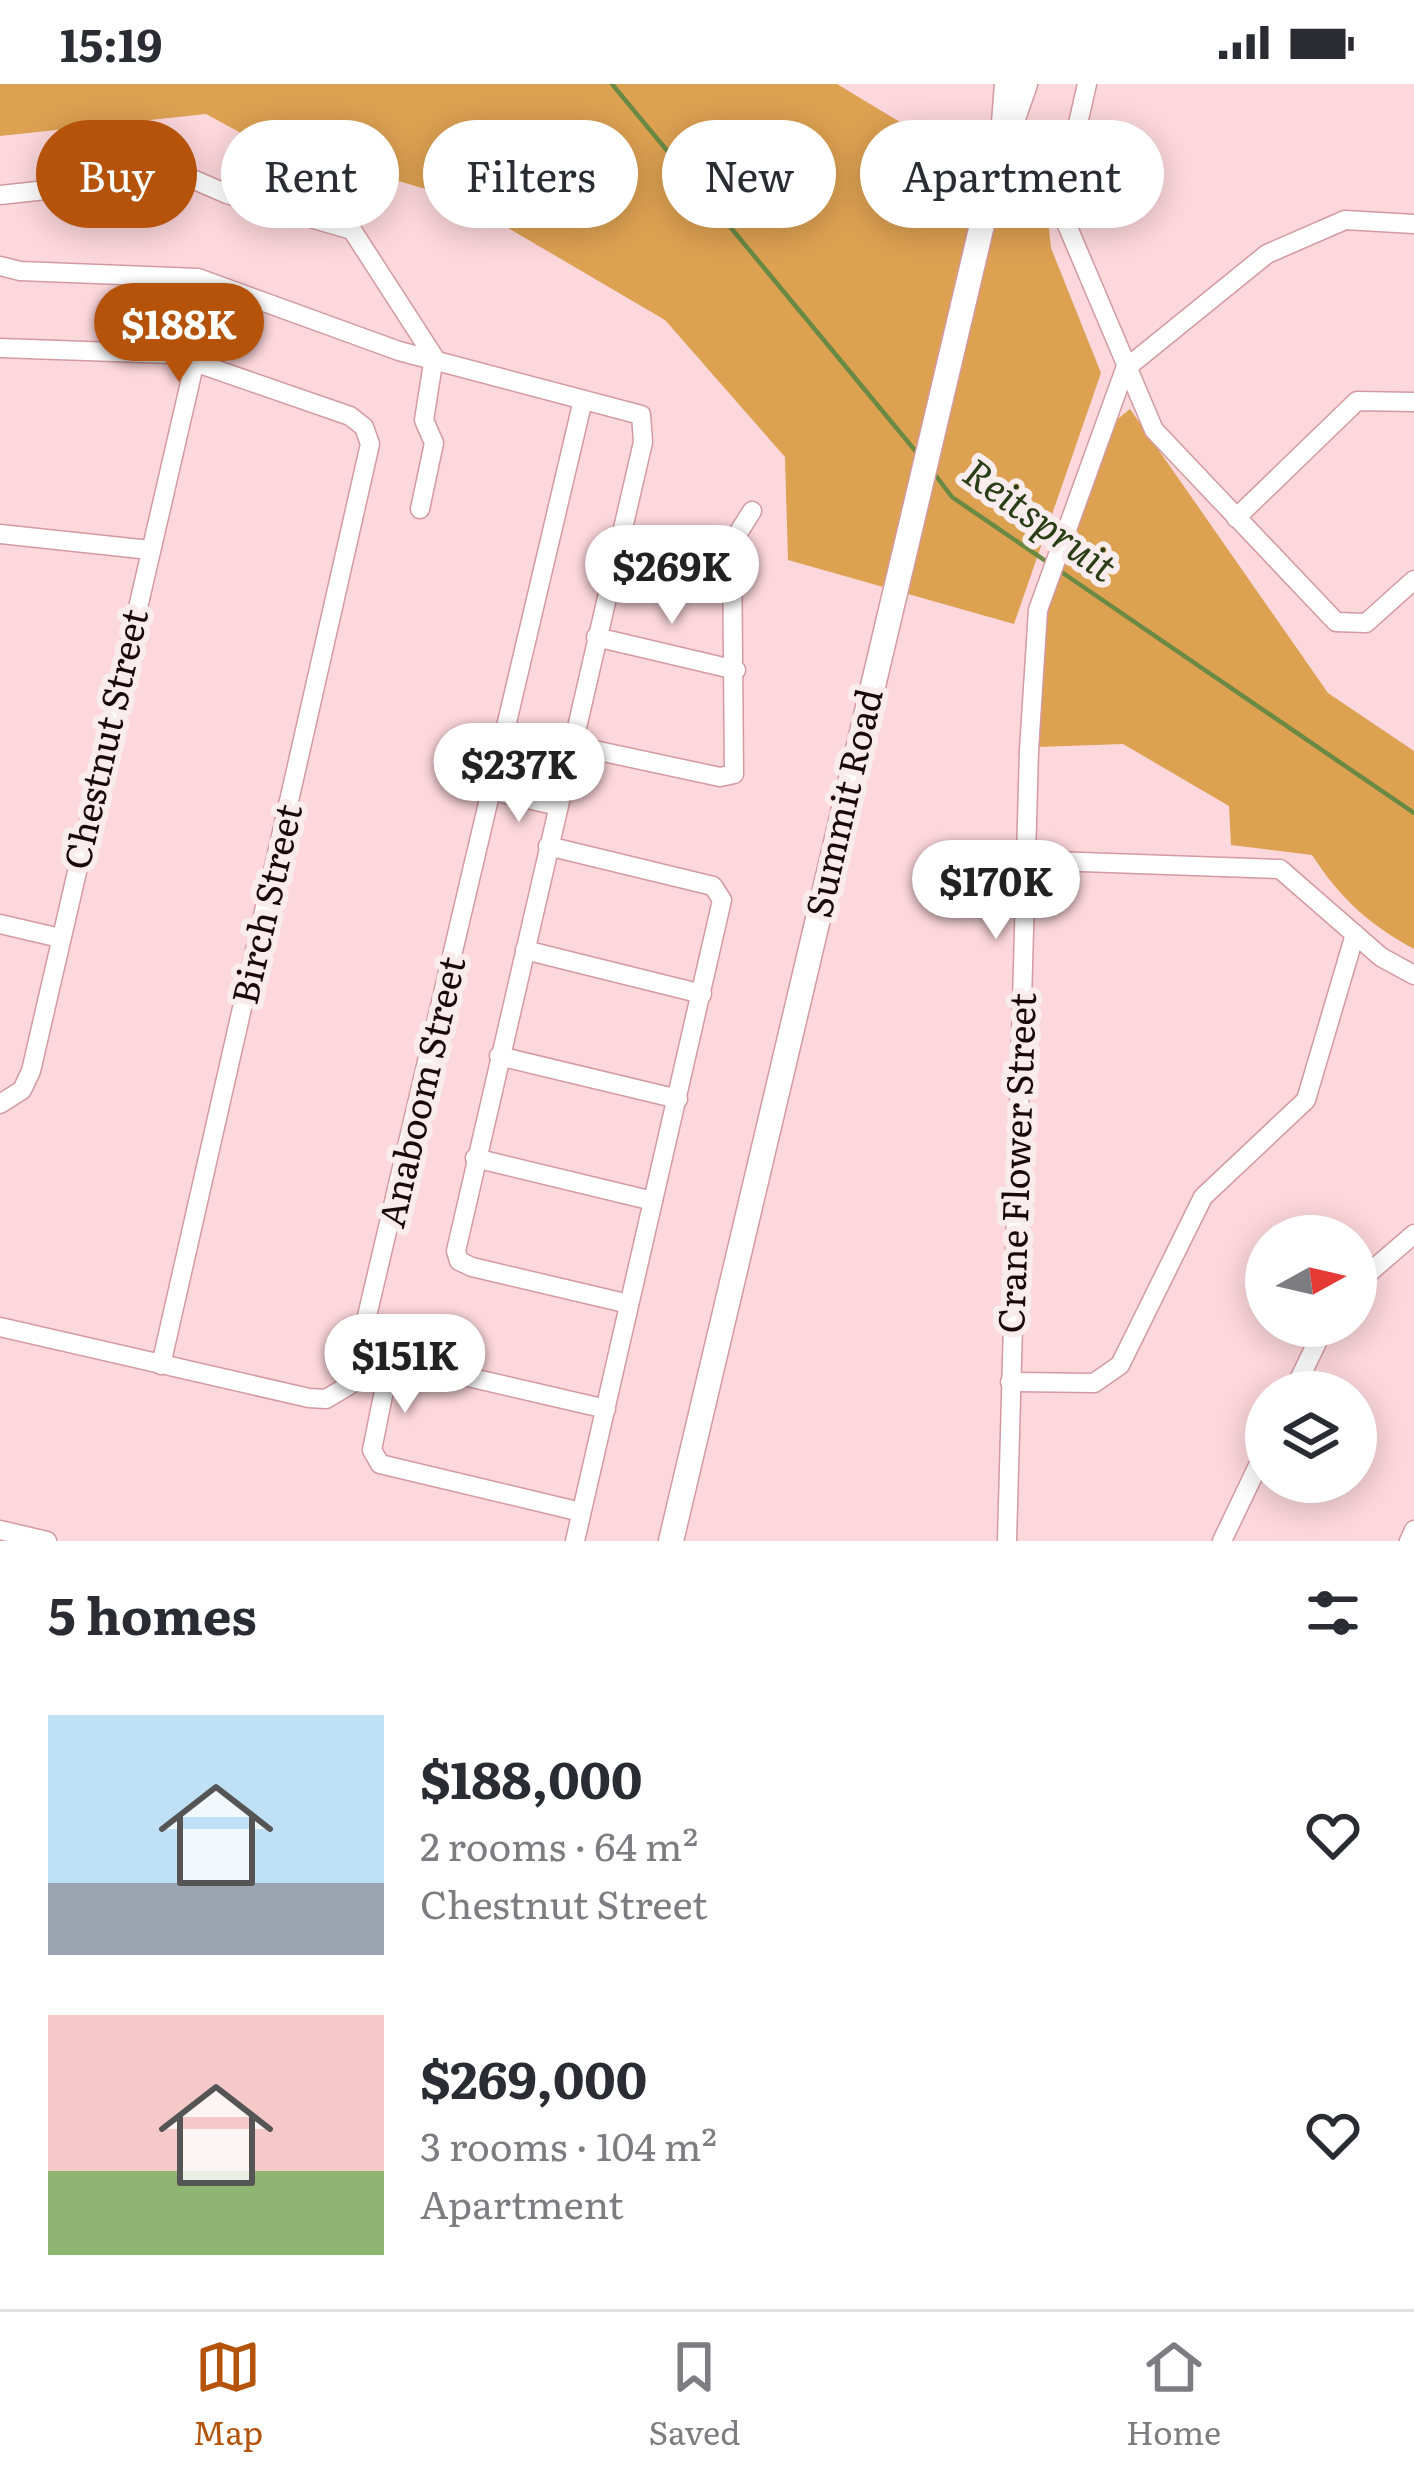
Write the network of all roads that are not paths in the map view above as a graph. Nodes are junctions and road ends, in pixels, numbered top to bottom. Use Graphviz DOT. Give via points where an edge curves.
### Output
graph roads {
  1 [pos="1007,84"];
  2 [pos="1025,84"];
  3 [pos="1087,84"];
  4 [pos="1004,120"];
  5 [pos="1010,120"];
  6 [pos="0,195"];
  7 [pos="1414,224"];
  8 [pos="980,228"];
  9 [pos="0,266"];
  10 [pos="0,347"];
  11 [pos="195,361"];
  12 [pos="435,362"];
  13 [pos="1125,369"];
  14 [pos="583,400"];
  15 [pos="1414,402"];
  16 [pos="420,508"];
  17 [pos="752,511"];
  18 [pos="1235,518"];
  19 [pos="0,534"];
  20 [pos="150,550"];
  21 [pos="1414,580"];
  22 [pos="596,637"];
  23 [pos="736,670"];
  24 [pos="571,745"];
  25 [pos="493,791"];
  26 [pos="558,806"];
  27 [pos="548,846"];
  28 [pos="1025,860"];
  29 [pos="0,924"];
  30 [pos="1354,934"];
  31 [pos="60,938"];
  32 [pos="525,950"];
  33 [pos="1414,975"];
  34 [pos="701,994"];
  35 [pos="499,1055"];
  36 [pos="679,1099"];
  37 [pos="0,1104"];
  38 [pos="475,1158"];
  39 [pos="653,1201"];
  40 [pos="1414,1234"];
  41 [pos="1377,1266"];
  42 [pos="628,1304"];
  43 [pos="0,1329"];
  44 [pos="161,1365"];
  45 [pos="1010,1382"];
  46 [pos="606,1408"];
  47 [pos="691,1472"];
  48 [pos="1245,1493"];
  49 [pos="581,1512"];
  50 [pos="0,1530"];
  51 [pos="1414,1530"];
  52 [pos="47,1541"];
  53 [pos="575,1541"];
  54 [pos="671,1541"];
  55 [pos="681,1541"];
  56 [pos="1007,1541"];
  57 [pos="1222,1541"];
  58 [pos="1409,1541"];
  1 -- 4 [label="main road, Summit Road"];
  2 -- 5 [label="main road, Summit Road"];
  3 -- 13 [label="street" via="1062,207"];
  6 -- 12 [label="street" via="183,175 336,222 364,242"];
  7 -- 13 [label="street" via="1346,220 1267,254"];
  8 -- 47 [label="main road, Summit Road"];
  9 -- 12 [label="street" via="198,278"];
  10 -- 11 [label="street" via="141,350"];
  11 -- 20 [label="street, Chestnut Street"];
  11 -- 44 [label="street, Birch Street" via="350,416 370,444"];
  12 -- 14 [label="street"];
  12 -- 16 [label="street" via="424,420 434,443"];
  13 -- 18 [label="street" via="1160,438"];
  13 -- 28 [label="street, Crane Flower Street" via="1035,627"];
  14 -- 22 [label="street" via="635,412 645,426"];
  14 -- 25 [label="street, Anaboom Street"];
  15 -- 18 [label="street" via="1357,401"];
  17 -- 23 [label="street" via="732,542"];
  18 -- 21 [label="street" via="1342,626 1366,623"];
  19 -- 20 [label="street"];
  20 -- 31 [label="street, Chestnut Street"];
  22 -- 23 [label="street"];
  22 -- 24 [label="street"];
  23 -- 24 [label="street" via="737,767 730,777"];
  24 -- 26 [label="street"];
  25 -- 26 [label="street"];
  25 -- 44 [label="street, Anaboom Street" via="357,1368 345,1390 319,1399"];
  26 -- 27 [label="street"];
  27 -- 32 [label="street"];
  27 -- 34 [label="street" via="716,888 722,906"];
  28 -- 30 [label="street" via="1270,866 1300,882"];
  28 -- 45 [label="street, Crane Flower Street"];
  29 -- 31 [label="street"];
  30 -- 33 [label="street"];
  30 -- 45 [label="street" via="1309,1094 1203,1197 1120,1365 1094,1383"];
  31 -- 37 [label="street, Chestnut Street" via="31,1071 22,1090"];
  32 -- 34 [label="street"];
  32 -- 35 [label="street"];
  34 -- 36 [label="street"];
  35 -- 36 [label="street"];
  35 -- 38 [label="street"];
  36 -- 39 [label="street"];
  38 -- 39 [label="street"];
  38 -- 42 [label="street" via="459,1261"];
  39 -- 42 [label="street"];
  40 -- 41 [label="street"];
  42 -- 46 [label="street"];
  43 -- 44 [label="street"];
  45 -- 56 [label="street, Crane Flower Street"];
  46 -- 49 [label="street"];
  46 -- 49 [label="street" via="404,1363 388,1371 382,1394 372,1450 380,1464"];
  47 -- 54 [label="main road, Summit Road"];
  47 -- 55 [label="main road, Summit Road"];
  48 -- 57 [label="street"];
  49 -- 53 [label="street"];
  50 -- 52 [label="street"];
  51 -- 58 [label="street"];
}
